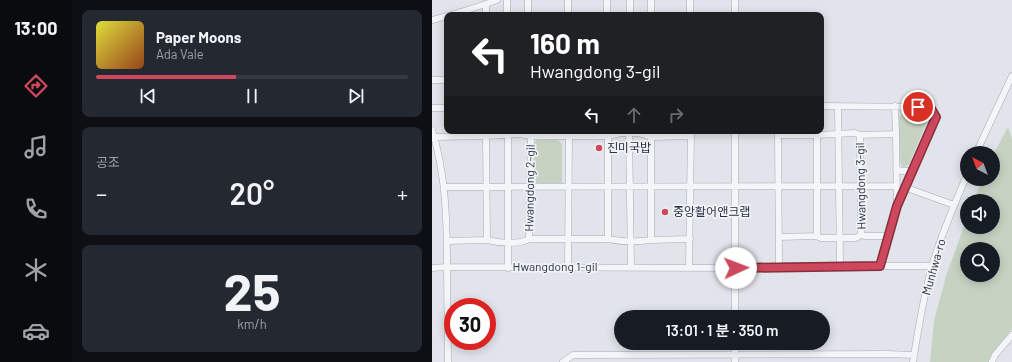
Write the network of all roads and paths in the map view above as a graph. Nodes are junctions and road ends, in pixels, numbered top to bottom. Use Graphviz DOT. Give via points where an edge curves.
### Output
graph roads {
  1 [pos="497,0"];
  2 [pos="507,0"];
  3 [pos="528,0"];
  4 [pos="568,0"];
  5 [pos="607,0"];
  6 [pos="630,0"];
  7 [pos="651,0"];
  8 [pos="690,0"];
  9 [pos="735,0"];
  10 [pos="486,4"];
  11 [pos="461,12"];
  12 [pos="486,12"];
  13 [pos="507,12"];
  14 [pos="528,12"];
  15 [pos="568,12"];
  16 [pos="607,12"];
  17 [pos="630,12"];
  18 [pos="651,12"];
  19 [pos="690,12"];
  20 [pos="736,12"];
  21 [pos="444,17"];
  22 [pos="432,20"];
  23 [pos="1012,76"];
  24 [pos="432,80"];
  25 [pos="444,80"];
  26 [pos="824,106"];
  27 [pos="838,106"];
  28 [pos="895,106"];
  29 [pos="432,108"];
  30 [pos="444,108"];
  31 [pos="839,133"];
  32 [pos="433,134"];
  33 [pos="497,134"];
  34 [pos="508,134"];
  35 [pos="520,134"];
  36 [pos="556,134"];
  37 [pos="569,134"];
  38 [pos="582,134"];
  39 [pos="618,134"];
  40 [pos="629,134"];
  41 [pos="644,134"];
  42 [pos="681,134"];
  43 [pos="691,134"];
  44 [pos="735,134"];
  45 [pos="778,134"];
  46 [pos="798,134"];
  47 [pos="896,134"];
  48 [pos="817,135"];
  49 [pos="860,135"];
  50 [pos="486,136"];
  51 [pos="531,136"];
  52 [pos="608,136"];
  53 [pos="652,137"];
  54 [pos="979,146"];
  55 [pos="896,168"];
  56 [pos="912,171"];
  57 [pos="861,185"];
  58 [pos="444,186"];
  59 [pos="486,186"];
  60 [pos="508,186"];
  61 [pos="530,186"];
  62 [pos="569,186"];
  63 [pos="608,186"];
  64 [pos="630,186"];
  65 [pos="652,186"];
  66 [pos="691,186"];
  67 [pos="736,186"];
  68 [pos="779,186"];
  69 [pos="817,186"];
  70 [pos="840,186"];
  71 [pos="896,186"];
  72 [pos="962,186"];
  73 [pos="904,187"];
  74 [pos="954,205"];
  75 [pos="897,206"];
  76 [pos="861,235"];
  77 [pos="817,236"];
  78 [pos="888,236"];
  79 [pos="779,237"];
  80 [pos="840,238"];
  81 [pos="529,239"];
  82 [pos="608,239"];
  83 [pos="690,239"];
  84 [pos="447,240"];
  85 [pos="487,240"];
  86 [pos="569,240"];
  87 [pos="652,240"];
  88 [pos="630,241"];
  89 [pos="508,242"];
  90 [pos="779,266"];
  91 [pos="880,266"];
  92 [pos="932,266"];
  93 [pos="447,267"];
  94 [pos="568,267"];
  95 [pos="630,267"];
  96 [pos="689,267"];
  97 [pos="840,267"];
  98 [pos="432,268"];
  99 [pos="508,268"];
  100 [pos="736,268"];
  101 [pos="735,310"];
  102 [pos="1012,335"];
  103 [pos="735,350"];
  104 [pos="735,354"];
  105 [pos="805,354"];
  106 [pos="914,355"];
  107 [pos="649,359"];
  108 [pos="448,362"];
  109 [pos="563,362"];
  110 [pos="735,362"];
  111 [pos="805,362"];
  112 [pos="913,362"];
  113 [pos="992,362"];
  1 -- 10 [label="street"];
  2 -- 13 [label="street"];
  3 -- 14 [label="street"];
  4 -- 15 [label="street"];
  5 -- 16 [label="street"];
  6 -- 17 [label="street"];
  7 -- 18 [label="street"];
  8 -- 19 [label="street"];
  9 -- 20 [label="street"];
  10 -- 11 [label="street"];
  10 -- 12 [label="street"];
  21 -- 22 [label="street"];
  23 -- 54 [label="street"];
  24 -- 25 [label="street"];
  26 -- 27 [label="street"];
  27 -- 28 [label="street"];
  27 -- 31 [label="street"];
  28 -- 47 [label="street"];
  28 -- 56 [label="street" via="930,107 936,117"];
  29 -- 30 [label="street"];
  31 -- 48 [label="street"];
  31 -- 49 [label="street"];
  31 -- 70 [label="street"];
  32 -- 50 [label="street"];
  32 -- 58 [label="street"];
  33 -- 50 [label="street"];
  34 -- 60 [label="street"];
  35 -- 51 [label="street"];
  36 -- 51 [label="street, Hwangdong 2-gil"];
  37 -- 62 [label="street"];
  38 -- 52 [label="street, Hwangdong 2-gil"];
  39 -- 52 [label="street, Hwangdong 2-gil"];
  40 -- 64 [label="street"];
  41 -- 53 [label="street, Hwangdong 2-gil"];
  42 -- 53 [label="street"];
  43 -- 66 [label="street"];
  44 -- 67 [label="street"];
  45 -- 68 [label="street"];
  46 -- 48 [label="street"];
  47 -- 49 [label="street, Hwangdong 3-gil"];
  47 -- 55 [label="street"];
  48 -- 69 [label="street"];
  49 -- 57 [label="street, Hwangdong 3-gil"];
  50 -- 59 [label="street"];
  51 -- 61 [label="street, Hwangdong 2-gil"];
  52 -- 63 [label="street"];
  53 -- 65 [label="street"];
  55 -- 56 [label="street" via="901,171"];
  55 -- 71 [label="street"];
  56 -- 73 [label="street"];
  57 -- 70 [label="street"];
  57 -- 71 [label="street"];
  57 -- 76 [label="street, Hwangdong 3-gil"];
  58 -- 59 [label="street"];
  58 -- 84 [label="street"];
  59 -- 60 [label="street"];
  59 -- 85 [label="street"];
  60 -- 61 [label="street"];
  60 -- 89 [label="street"];
  61 -- 62 [label="street"];
  61 -- 81 [label="street, Hwangdong 2-gil"];
  62 -- 63 [label="street"];
  62 -- 86 [label="street"];
  63 -- 64 [label="street"];
  63 -- 82 [label="street"];
  64 -- 65 [label="street"];
  64 -- 88 [label="street"];
  65 -- 66 [label="street"];
  65 -- 87 [label="street"];
  66 -- 67 [label="street"];
  66 -- 83 [label="street"];
  67 -- 68 [label="street"];
  67 -- 100 [label="street"];
  68 -- 69 [label="street"];
  68 -- 79 [label="street"];
  69 -- 70 [label="street"];
  69 -- 77 [label="street"];
  70 -- 80 [label="street"];
  71 -- 75 [label="street"];
  72 -- 74 [label="street, Munhwa-ro"];
  73 -- 74 [label="street"];
  73 -- 75 [label="street"];
  74 -- 92 [label="street, Munhwa-ro"];
  75 -- 78 [label="street"];
  76 -- 78 [label="street, Hwangdong 3-gil"];
  76 -- 80 [label="street" via="856,238"];
  77 -- 79 [label="street"];
  77 -- 80 [label="street"];
  78 -- 91 [label="street"];
  79 -- 90 [label="street"];
  80 -- 97 [label="street"];
  81 -- 86 [label="street, Hwangdong 2-gil"];
  81 -- 89 [label="street" via="524,242"];
  82 -- 86 [label="street, Hwangdong 2-gil"];
  82 -- 88 [label="street, Hwangdong 2-gil"];
  83 -- 87 [label="street"];
  83 -- 96 [label="street"];
  84 -- 85 [label="street"];
  84 -- 93 [label="street"];
  85 -- 89 [label="street"];
  86 -- 94 [label="street"];
  87 -- 88 [label="street, Hwangdong 2-gil"];
  88 -- 95 [label="street"];
  89 -- 99 [label="street"];
  90 -- 97 [label="street"];
  90 -- 100 [label="street"];
  91 -- 92 [label="street"];
  91 -- 97 [label="street"];
  92 -- 106 [label="street, Munhwa-ro"];
  93 -- 98 [label="street, Hwangdong 1-gil"];
  93 -- 99 [label="street, Hwangdong 1-gil"];
  93 -- 108 [label="street"];
  94 -- 95 [label="street, Hwangdong 1-gil"];
  94 -- 99 [label="street, Hwangdong 1-gil"];
  95 -- 96 [label="street, Hwangdong 1-gil"];
  96 -- 100 [label="street, Hwangdong 1-gil"];
  100 -- 101 [label="street"];
  102 -- 113 [label="street"];
  103 -- 104 [label="street"];
  104 -- 105 [label="street"];
  104 -- 107 [label="street"];
  104 -- 110 [label="street"];
  105 -- 106 [label="street"];
  105 -- 111 [label="street"];
  106 -- 112 [label="street, Munhwa-ro"];
  107 -- 109 [label="street" via="573,355"];
}
